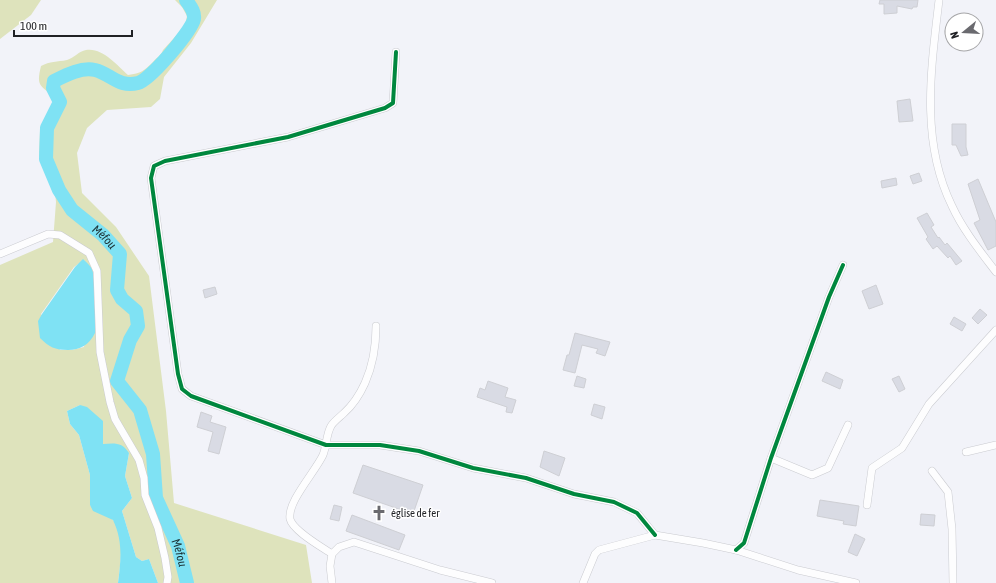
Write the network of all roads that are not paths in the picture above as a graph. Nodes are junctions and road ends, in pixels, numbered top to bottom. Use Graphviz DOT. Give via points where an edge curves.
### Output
graph roads {
  1 [pos="939,0"];
  2 [pos="396,52"];
  3 [pos="0,254"];
  4 [pos="843,265"];
  5 [pos="996,272"];
  6 [pos="376,326"];
  7 [pos="996,330"];
  8 [pos="848,425"];
  9 [pos="326,445"];
  10 [pos="996,445"];
  11 [pos="966,452"];
  12 [pos="771,458"];
  13 [pos="932,471"];
  14 [pos="867,505"];
  15 [pos="655,535"];
  16 [pos="736,550"];
  17 [pos="332,554"];
  18 [pos="167,583"];
  19 [pos="332,583"];
  20 [pos="492,583"];
  21 [pos="583,583"];
  22 [pos="856,583"];
  23 [pos="954,583"];
  1 -- 5 [label="street" via="930,73 929,108 936,161 956,214 977,248"];
  2 -- 9 [label="street" via="393,103 385,108 288,137 165,161 154,166 152,178 182,389 191,396"];
  3 -- 18 [label="street" via="48,234 60,235 89,253 97,271 100,352 110,402 115,419 140,460 145,495 158,528 165,558"];
  4 -- 12 [label="street"];
  6 -- 9 [label="street" via="376,344 365,383 354,402 332,424 327,434"];
  7 -- 14 [label="street" via="929,404 902,448 872,468"];
  8 -- 12 [label="street" via="828,468 812,475"];
  9 -- 15 [label="street" via="380,445 419,451 473,468 526,478 574,494 614,502 637,513"];
  9 -- 17 [label="street" via="314,473 294,500 290,519 298,530"];
  10 -- 11 [label="street"];
  12 -- 16 [label="street" via="744,543"];
  13 -- 23 [label="street" via="948,492"];
  15 -- 16 [label="street"];
  15 -- 21 [label="street" via="598,550"];
  16 -- 22 [label="street" via="798,570"];
  17 -- 19 [label="street"];
  17 -- 20 [label="street" via="339,547 354,542 440,570"];
}
